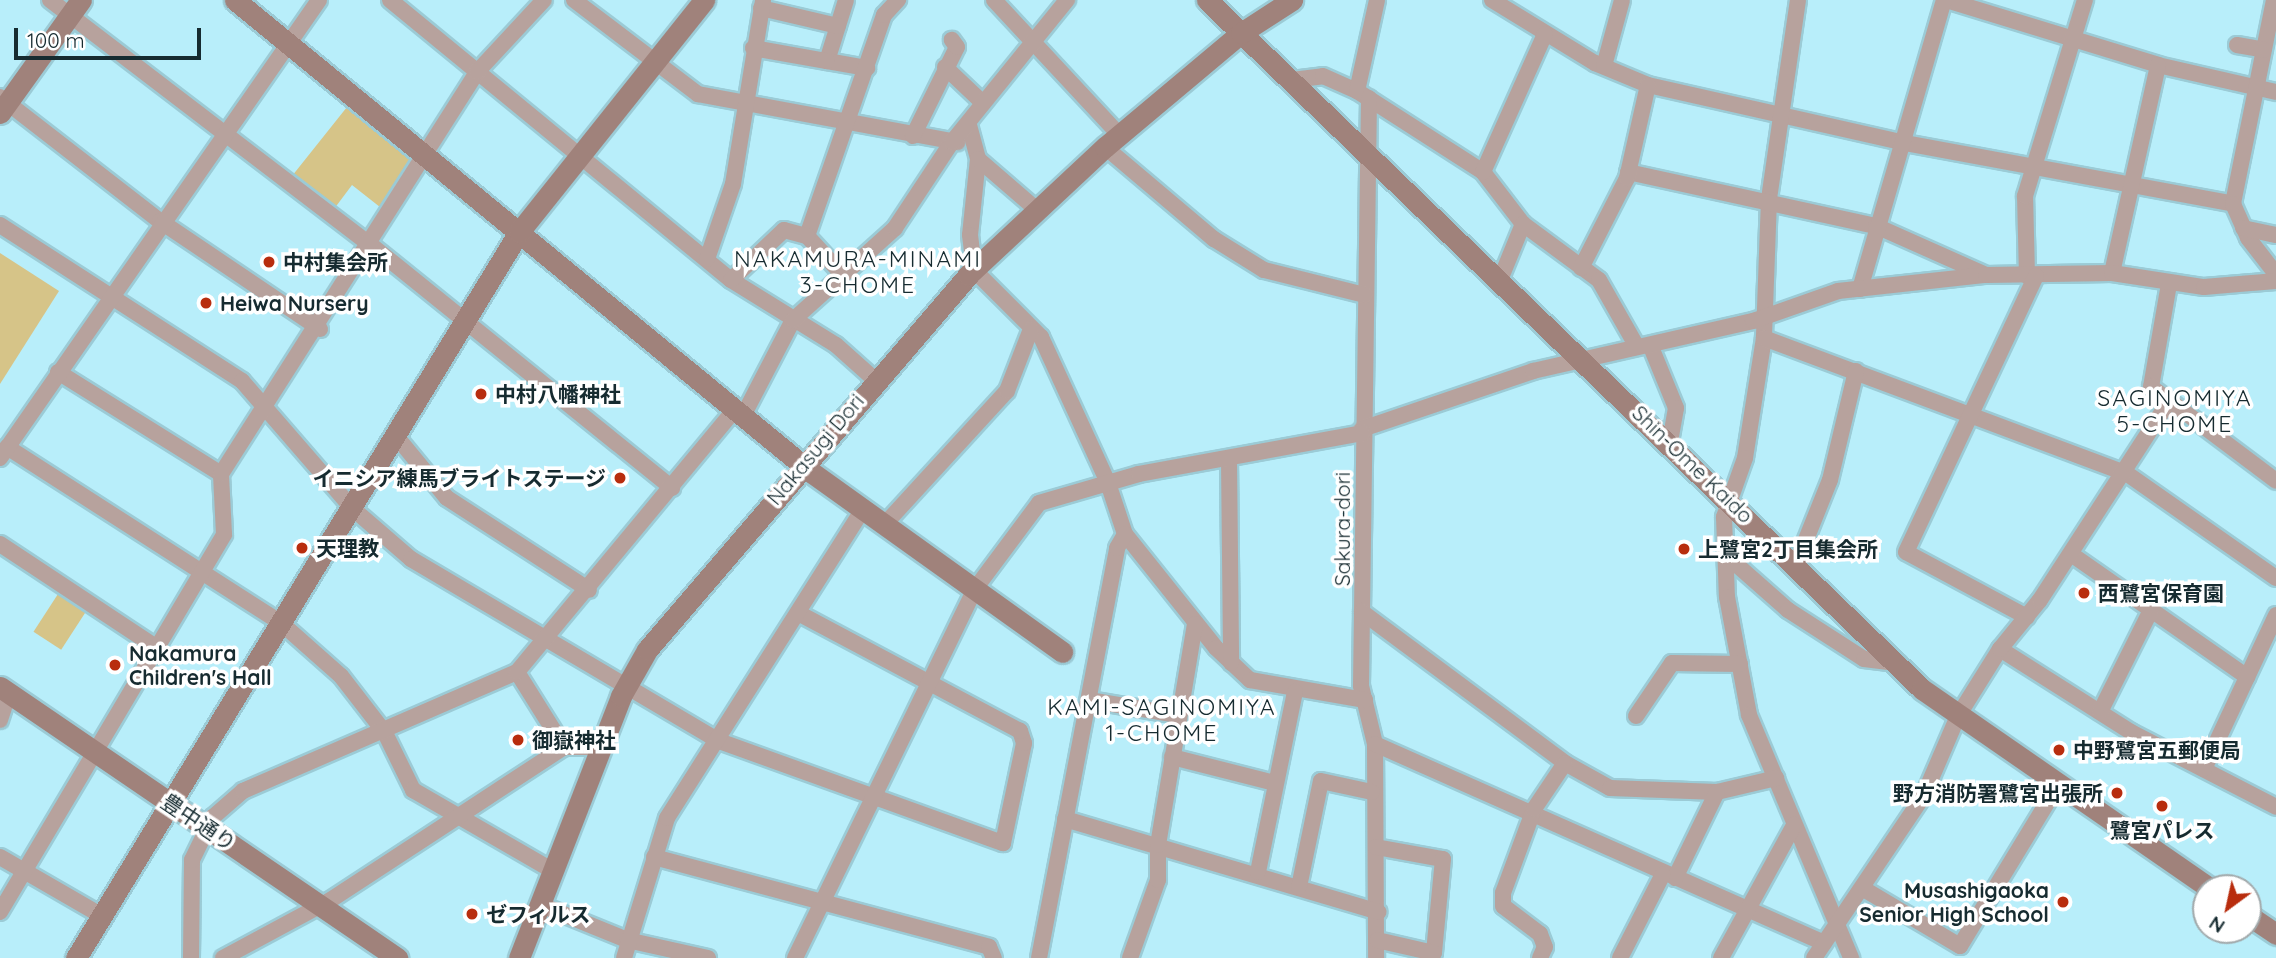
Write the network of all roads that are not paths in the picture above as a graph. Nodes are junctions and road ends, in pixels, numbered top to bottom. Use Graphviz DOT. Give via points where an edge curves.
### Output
graph roads {
  1 [pos="50,0"];
  2 [pos="235,0"];
  3 [pos="319,0"];
  4 [pos="390,0"];
  5 [pos="544,0"];
  6 [pos="574,0"];
  7 [pos="704,0"];
  8 [pos="846,0"];
  9 [pos="898,0"];
  10 [pos="994,0"];
  11 [pos="1067,0"];
  12 [pos="1207,0"];
  13 [pos="1292,0"];
  14 [pos="1377,0"];
  15 [pos="1622,0"];
  16 [pos="1798,0"];
  17 [pos="1945,0"];
  18 [pos="2085,0"];
  19 [pos="2274,0"];
  20 [pos="1503,3"];
  21 [pos="762,4"];
  22 [pos="74,8"];
  23 [pos="838,26"];
  24 [pos="1241,33"];
  25 [pos="1545,34"];
  26 [pos="2078,37"];
  27 [pos="952,40"];
  28 [pos="287,42"];
  29 [pos="1034,42"];
  30 [pos="2237,45"];
  31 [pos="752,48"];
  32 [pos="2264,50"];
  33 [pos="827,61"];
  34 [pos="653,62"];
  35 [pos="2158,65"];
  36 [pos="1604,66"];
  37 [pos="945,67"];
  38 [pos="867,68"];
  39 [pos="477,72"];
  40 [pos="1292,80"];
  41 [pos="1648,85"];
  42 [pos="2258,86"];
  43 [pos="2276,92"];
  44 [pos="1363,95"];
  45 [pos="984,103"];
  46 [pos="3,104"];
  47 [pos="743,107"];
  48 [pos="1779,113"];
  49 [pos="969,125"];
  50 [pos="844,126"];
  51 [pos="223,131"];
  52 [pos="913,136"];
  53 [pos="1110,138"];
  54 [pos="952,142"];
  55 [pos="1900,142"];
  56 [pos="972,143"];
  57 [pos="1366,152"];
  58 [pos="580,155"];
  59 [pos="426,156"];
  60 [pos="978,159"];
  61 [pos="2035,166"];
  62 [pos="1483,172"];
  63 [pos="1628,172"];
  64 [pos="2131,183"];
  65 [pos="1769,199"];
  66 [pos="2233,204"];
  67 [pos="1037,210"];
  68 [pos="160,221"];
  69 [pos="1523,224"];
  70 [pos="0,225"];
  71 [pos="1876,226"];
  72 [pos="2243,228"];
  73 [pos="519,232"];
  74 [pos="2276,235"];
  75 [pos="807,236"];
  76 [pos="371,245"];
  77 [pos="707,259"];
  78 [pos="1581,268"];
  79 [pos="974,270"];
  80 [pos="2112,273"];
  81 [pos="842,274"];
  82 [pos="2276,274"];
  83 [pos="1986,275"];
  84 [pos="2032,276"];
  85 [pos="731,280"];
  86 [pos="1500,280"];
  87 [pos="2276,281"];
  88 [pos="2169,284"];
  89 [pos="1860,289"];
  90 [pos="1365,295"];
  91 [pos="108,296"];
  92 [pos="1765,316"];
  93 [pos="466,320"];
  94 [pos="793,320"];
  95 [pos="320,328"];
  96 [pos="1031,329"];
  97 [pos="1764,338"];
  98 [pos="1644,346"];
  99 [pos="1583,359"];
  100 [pos="1856,371"];
  101 [pos="58,372"];
  102 [pos="874,379"];
  103 [pos="2168,403"];
  104 [pos="265,408"];
  105 [pos="739,412"];
  106 [pos="1974,412"];
  107 [pos="1362,431"];
  108 [pos="396,436"];
  109 [pos="1670,442"];
  110 [pos="3,453"];
  111 [pos="1229,460"];
  112 [pos="802,463"];
  113 [pos="2126,473"];
  114 [pos="221,474"];
  115 [pos="2276,481"];
  116 [pos="1108,483"];
  117 [pos="672,488"];
  118 [pos="1731,501"];
  119 [pos="352,508"];
  120 [pos="863,509"];
  121 [pos="885,524"];
  122 [pos="1125,534"];
  123 [pos="0,544"];
  124 [pos="2071,554"];
  125 [pos="1729,558"];
  126 [pos="1797,562"];
  127 [pos="201,572"];
  128 [pos="2276,578"];
  129 [pos="975,589"];
  130 [pos="589,590"];
  131 [pos="2151,610"];
  132 [pos="1362,612"];
  133 [pos="798,613"];
  134 [pos="2028,617"];
  135 [pos="280,622"];
  136 [pos="1195,624"];
  137 [pos="2274,626"];
  138 [pos="547,640"];
  139 [pos="158,648"];
  140 [pos="2000,649"];
  141 [pos="1062,652"];
  142 [pos="1231,663"];
  143 [pos="1900,663"];
  144 [pos="1740,664"];
  145 [pos="517,672"];
  146 [pos="2247,677"];
  147 [pos="928,684"];
  148 [pos="626,686"];
  149 [pos="4,690"];
  150 [pos="1295,691"];
  151 [pos="1089,700"];
  152 [pos="1365,700"];
  153 [pos="2100,712"];
  154 [pos="1178,715"];
  155 [pos="1636,716"];
  156 [pos="1958,716"];
  157 [pos="0,720"];
  158 [pos="385,733"];
  159 [pos="719,741"];
  160 [pos="1375,744"];
  161 [pos="564,747"];
  162 [pos="600,747"];
  163 [pos="95,752"];
  164 [pos="1171,757"];
  165 [pos="1565,763"];
  166 [pos="2204,769"];
  167 [pos="1776,778"];
  168 [pos="1275,783"];
  169 [pos="2058,785"];
  170 [pos="1372,792"];
  171 [pos="1717,792"];
  172 [pos="872,797"];
  173 [pos="170,803"];
  174 [pos="2276,807"];
  175 [pos="1532,816"];
  176 [pos="455,818"];
  177 [pos="1065,819"];
  178 [pos="205,825"];
  179 [pos="1794,825"];
  180 [pos="1158,845"];
  181 [pos="1376,847"];
  182 [pos="0,857"];
  183 [pos="654,857"];
  184 [pos="24,872"];
  185 [pos="1258,872"];
  186 [pos="555,873"];
  187 [pos="1669,876"];
  188 [pos="2192,876"];
  189 [pos="1299,887"];
  190 [pos="1862,888"];
  191 [pos="821,901"];
  192 [pos="541,905"];
  193 [pos="321,906"];
  194 [pos="1748,908"];
  195 [pos="0,912"];
  196 [pos="1379,912"];
  197 [pos="102,916"];
  198 [pos="1839,924"];
  199 [pos="627,940"];
  200 [pos="1377,940"];
  201 [pos="254,942"];
  202 [pos="1824,943"];
  203 [pos="76,958"];
  204 [pos="191,958"];
  205 [pos="223,958"];
  206 [pos="261,958"];
  207 [pos="397,958"];
  208 [pos="519,958"];
  209 [pos="624,958"];
  210 [pos="708,958"];
  211 [pos="796,958"];
  212 [pos="994,958"];
  213 [pos="1039,958"];
  214 [pos="1130,958"];
  215 [pos="1376,958"];
  216 [pos="1540,958"];
  217 [pos="1620,958"];
  218 [pos="1721,958"];
  219 [pos="1814,958"];
  220 [pos="1851,958"];
  1 -- 22 [label="street"];
  2 -- 28 [label="street"];
  3 -- 28 [label="street"];
  4 -- 39 [label="street"];
  5 -- 39 [label="street"];
  6 -- 34 [label="street"];
  7 -- 34 [label="street"];
  8 -- 23 [label="street"];
  9 -- 38 [label="street" via="884,16"];
  10 -- 29 [label="street"];
  11 -- 29 [label="street"];
  12 -- 24 [label="street, Shin-Ome Kaido"];
  13 -- 24 [label="street, Nakasugi Dori"];
  14 -- 44 [label="street, Sakura-dori"];
  15 -- 36 [label="street"];
  16 -- 48 [label="street"];
  17 -- 26 [label="street"];
  17 -- 55 [label="street"];
  18 -- 26 [label="street"];
  19 -- 32 [label="street"];
  20 -- 25 [label="street"];
  21 -- 23 [label="street"];
  21 -- 31 [label="street"];
  22 -- 46 [label="street"];
  22 -- 51 [label="street"];
  23 -- 33 [label="street"];
  24 -- 40 [label="street, Shin-Ome Kaido"];
  24 -- 53 [label="street, Nakasugi Dori"];
  25 -- 36 [label="street"];
  25 -- 62 [label="street"];
  26 -- 35 [label="street"];
  26 -- 61 [label="street"];
  27 -- 37 [label="street" via="957,47"];
  28 -- 51 [label="street"];
  28 -- 59 [label="street"];
  29 -- 45 [label="street"];
  29 -- 53 [label="street"];
  30 -- 32 [label="street"];
  31 -- 33 [label="street"];
  31 -- 47 [label="street"];
  32 -- 42 [label="street"];
  33 -- 38 [label="street"];
  34 -- 47 [label="street" via="698,94"];
  34 -- 58 [label="street"];
  35 -- 42 [label="street"];
  35 -- 64 [label="street"];
  36 -- 41 [label="street"];
  37 -- 45 [label="street"];
  37 -- 52 [label="street"];
  38 -- 50 [label="street"];
  39 -- 58 [label="street"];
  39 -- 59 [label="street"];
  40 -- 44 [label="street" via="1323,76"];
  40 -- 57 [label="street, Shin-Ome Kaido"];
  41 -- 48 [label="street"];
  41 -- 63 [label="street"];
  42 -- 43 [label="street"];
  42 -- 66 [label="street"];
  44 -- 57 [label="street, Sakura-dori"];
  44 -- 62 [label="street"];
  45 -- 49 [label="street"];
  46 -- 68 [label="street"];
  47 -- 50 [label="street"];
  47 -- 77 [label="street" via="733,184"];
  48 -- 55 [label="street"];
  48 -- 65 [label="street"];
  49 -- 54 [label="street"];
  49 -- 56 [label="street"];
  50 -- 52 [label="street"];
  50 -- 75 [label="street"];
  51 -- 68 [label="street"];
  51 -- 76 [label="street"];
  52 -- 54 [label="street"];
  53 -- 67 [label="street, Nakasugi Dori"];
  53 -- 90 [label="street" via="1214,239 1264,270"];
  54 -- 56 [label="street"];
  54 -- 81 [label="street" via="895,228"];
  55 -- 61 [label="street"];
  55 -- 71 [label="street"];
  56 -- 60 [label="street"];
  57 -- 86 [label="street, Shin-Ome Kaido"];
  57 -- 90 [label="street, Sakura-dori"];
  58 -- 73 [label="street"];
  58 -- 77 [label="street"];
  59 -- 73 [label="street"];
  59 -- 76 [label="street"];
  60 -- 67 [label="street"];
  60 -- 79 [label="street" via="970,235"];
  61 -- 64 [label="street"];
  61 -- 84 [label="street" via="2025,196"];
  62 -- 69 [label="street"];
  63 -- 65 [label="street"];
  63 -- 78 [label="street"];
  64 -- 66 [label="street"];
  64 -- 80 [label="street"];
  65 -- 71 [label="street"];
  65 -- 92 [label="street"];
  66 -- 72 [label="street"];
  67 -- 79 [label="street, Nakasugi Dori"];
  68 -- 91 [label="street"];
  68 -- 95 [label="street"];
  69 -- 78 [label="street"];
  69 -- 86 [label="street"];
  70 -- 91 [label="street"];
  71 -- 83 [label="street"];
  71 -- 89 [label="street"];
  72 -- 74 [label="street"];
  72 -- 82 [label="street"];
  73 -- 93 [label="street"];
  73 -- 105 [label="street"];
  75 -- 81 [label="street"];
  75 -- 85 [label="street" via="784,230"];
  76 -- 93 [label="street"];
  76 -- 95 [label="street"];
  77 -- 85 [label="street"];
  78 -- 98 [label="street" via="1605,287"];
  79 -- 96 [label="street"];
  79 -- 102 [label="street, Nakasugi Dori"];
  80 -- 84 [label="street"];
  80 -- 88 [label="street"];
  81 -- 94 [label="street"];
  83 -- 84 [label="street"];
  83 -- 89 [label="street"];
  84 -- 106 [label="street"];
  85 -- 94 [label="street"];
  86 -- 99 [label="street, Shin-Ome Kaido"];
  87 -- 88 [label="street" via="2243,287"];
  88 -- 103 [label="street" via="2151,387"];
  89 -- 92 [label="street"];
  90 -- 107 [label="street, Sakura-dori"];
  91 -- 101 [label="street"];
  91 -- 104 [label="street" via="242,381"];
  92 -- 97 [label="street"];
  92 -- 98 [label="street"];
  93 -- 108 [label="street"];
  93 -- 117 [label="street"];
  94 -- 102 [label="street"];
  94 -- 105 [label="street"];
  95 -- 104 [label="street"];
  96 -- 116 [label="street"];
  96 -- 121 [label="street" via="1007,391"];
  97 -- 100 [label="street"];
  97 -- 118 [label="street" via="1745,458"];
  98 -- 99 [label="street"];
  98 -- 109 [label="street" via="1676,408"];
  99 -- 107 [label="street" via="1469,392"];
  99 -- 109 [label="street, Shin-Ome Kaido"];
  100 -- 106 [label="street"];
  100 -- 126 [label="street" via="1830,480"];
  101 -- 110 [label="street"];
  101 -- 114 [label="street"];
  102 -- 112 [label="street, Nakasugi Dori"];
  103 -- 113 [label="street"];
  103 -- 115 [label="street" via="2195,415"];
  104 -- 114 [label="street"];
  104 -- 119 [label="street"];
  105 -- 112 [label="street"];
  105 -- 117 [label="street"];
  106 -- 113 [label="street"];
  106 -- 134 [label="street" via="1907,555"];
  107 -- 111 [label="street"];
  107 -- 132 [label="street, Sakura-dori"];
  108 -- 119 [label="street"];
  108 -- 130 [label="street" via="447,498"];
  109 -- 118 [label="street, Shin-Ome Kaido"];
  110 -- 127 [label="street"];
  111 -- 116 [label="street"];
  111 -- 142 [label="street"];
  112 -- 120 [label="street"];
  112 -- 148 [label="street, Nakasugi Dori" via="647,650"];
  113 -- 124 [label="street"];
  113 -- 128 [label="street"];
  114 -- 127 [label="street" via="224,534"];
  116 -- 122 [label="street"];
  116 -- 129 [label="street" via="1039,503"];
  117 -- 130 [label="street"];
  118 -- 125 [label="street" via="1724,517"];
  118 -- 126 [label="street, Shin-Ome Kaido"];
  119 -- 135 [label="street"];
  119 -- 138 [label="street" via="411,559"];
  120 -- 121 [label="street"];
  120 -- 133 [label="street"];
  121 -- 129 [label="street"];
  122 -- 136 [label="street"];
  122 -- 151 [label="street"];
  123 -- 139 [label="street"];
  124 -- 131 [label="street"];
  124 -- 134 [label="street"];
  125 -- 143 [label="street" via="1788,610 1864,659"];
  125 -- 144 [label="street" via="1727,597"];
  126 -- 143 [label="street, Shin-Ome Kaido"];
  127 -- 135 [label="street"];
  127 -- 139 [label="street"];
  129 -- 141 [label="street"];
  129 -- 147 [label="street"];
  130 -- 138 [label="street"];
  131 -- 146 [label="street"];
  131 -- 153 [label="street"];
  132 -- 152 [label="street, Sakura-dori"];
  132 -- 165 [label="street"];
  133 -- 147 [label="street"];
  133 -- 159 [label="street"];
  134 -- 140 [label="street"];
  135 -- 158 [label="street" via="341,676"];
  135 -- 173 [label="street"];
  136 -- 142 [label="street"];
  136 -- 154 [label="street"];
  137 -- 146 [label="street"];
  138 -- 145 [label="street"];
  138 -- 148 [label="street"];
  139 -- 163 [label="street"];
  140 -- 153 [label="street"];
  140 -- 156 [label="street"];
  142 -- 150 [label="street" via="1250,680"];
  143 -- 156 [label="street, Shin-Ome Kaido"];
  144 -- 155 [label="street" via="1671,663"];
  144 -- 167 [label="street" via="1749,715"];
  145 -- 158 [label="street"];
  145 -- 161 [label="street"];
  146 -- 166 [label="street"];
  147 -- 172 [label="street"];
  147 -- 172 [label="street" via="1024,736 1003,843"];
  148 -- 159 [label="street"];
  148 -- 162 [label="street, Nakasugi Dori"];
  149 -- 157 [label="street"];
  149 -- 163 [label="street, 豊中通り"];
  150 -- 152 [label="street"];
  150 -- 168 [label="street"];
  151 -- 154 [label="street"];
  151 -- 177 [label="street"];
  152 -- 160 [label="street, Sakura-dori"];
  153 -- 166 [label="street"];
  154 -- 164 [label="street"];
  156 -- 169 [label="street, Shin-Ome Kaido"];
  156 -- 190 [label="street" via="1924,795"];
  158 -- 176 [label="street" via="414,790"];
  158 -- 178 [label="street" via="243,792"];
  159 -- 172 [label="street"];
  159 -- 183 [label="street" via="667,818"];
  160 -- 170 [label="street, Sakura-dori"];
  160 -- 175 [label="street"];
  161 -- 162 [label="street"];
  161 -- 176 [label="street"];
  162 -- 186 [label="street, Nakasugi Dori"];
  163 -- 173 [label="street, 豊中通り"];
  163 -- 184 [label="street"];
  164 -- 168 [label="street"];
  164 -- 180 [label="street"];
  165 -- 171 [label="street" via="1610,789"];
  165 -- 175 [label="street"];
  166 -- 174 [label="street"];
  167 -- 171 [label="street"];
  167 -- 179 [label="street"];
  168 -- 185 [label="street"];
  169 -- 188 [label="street, Shin-Ome Kaido"];
  169 -- 190 [label="street" via="1959,946"];
  170 -- 181 [label="street, Sakura-dori"];
  170 -- 189 [label="street" via="1321,781"];
  171 -- 187 [label="street"];
  172 -- 191 [label="street"];
  173 -- 178 [label="street, 豊中通り"];
  173 -- 197 [label="street"];
  175 -- 187 [label="street"];
  175 -- 216 [label="street" via="1503,906 1540,934 1545,947"];
  176 -- 186 [label="street"];
  176 -- 193 [label="street"];
  177 -- 180 [label="street"];
  177 -- 213 [label="street"];
  178 -- 193 [label="street, 豊中通り"];
  178 -- 204 [label="street" via="192,860"];
  179 -- 194 [label="street"];
  179 -- 198 [label="street"];
  180 -- 185 [label="street"];
  180 -- 214 [label="street" via="1153,905"];
  181 -- 196 [label="street, Sakura-dori"];
  181 -- 200 [label="street" via="1443,859 1434,953"];
  182 -- 184 [label="street"];
  183 -- 191 [label="street"];
  183 -- 199 [label="street"];
  184 -- 195 [label="street"];
  184 -- 197 [label="street"];
  185 -- 189 [label="street"];
  186 -- 192 [label="street, Nakasugi Dori"];
  187 -- 194 [label="street"];
  187 -- 217 [label="street"];
  189 -- 196 [label="street"];
  190 -- 198 [label="street"];
  191 -- 211 [label="street"];
  191 -- 212 [label="street" via="989,947"];
  192 -- 199 [label="street"];
  192 -- 208 [label="street, Nakasugi Dori"];
  193 -- 201 [label="street"];
  193 -- 207 [label="street, 豊中通り"];
  194 -- 202 [label="street"];
  194 -- 218 [label="street"];
  196 -- 200 [label="street, Sakura-dori"];
  197 -- 203 [label="street"];
  198 -- 202 [label="street"];
  198 -- 220 [label="street"];
  199 -- 209 [label="street"];
  199 -- 210 [label="street"];
  200 -- 215 [label="street, Sakura-dori"];
  201 -- 205 [label="street"];
  201 -- 206 [label="street"];
  202 -- 219 [label="street"];
}
